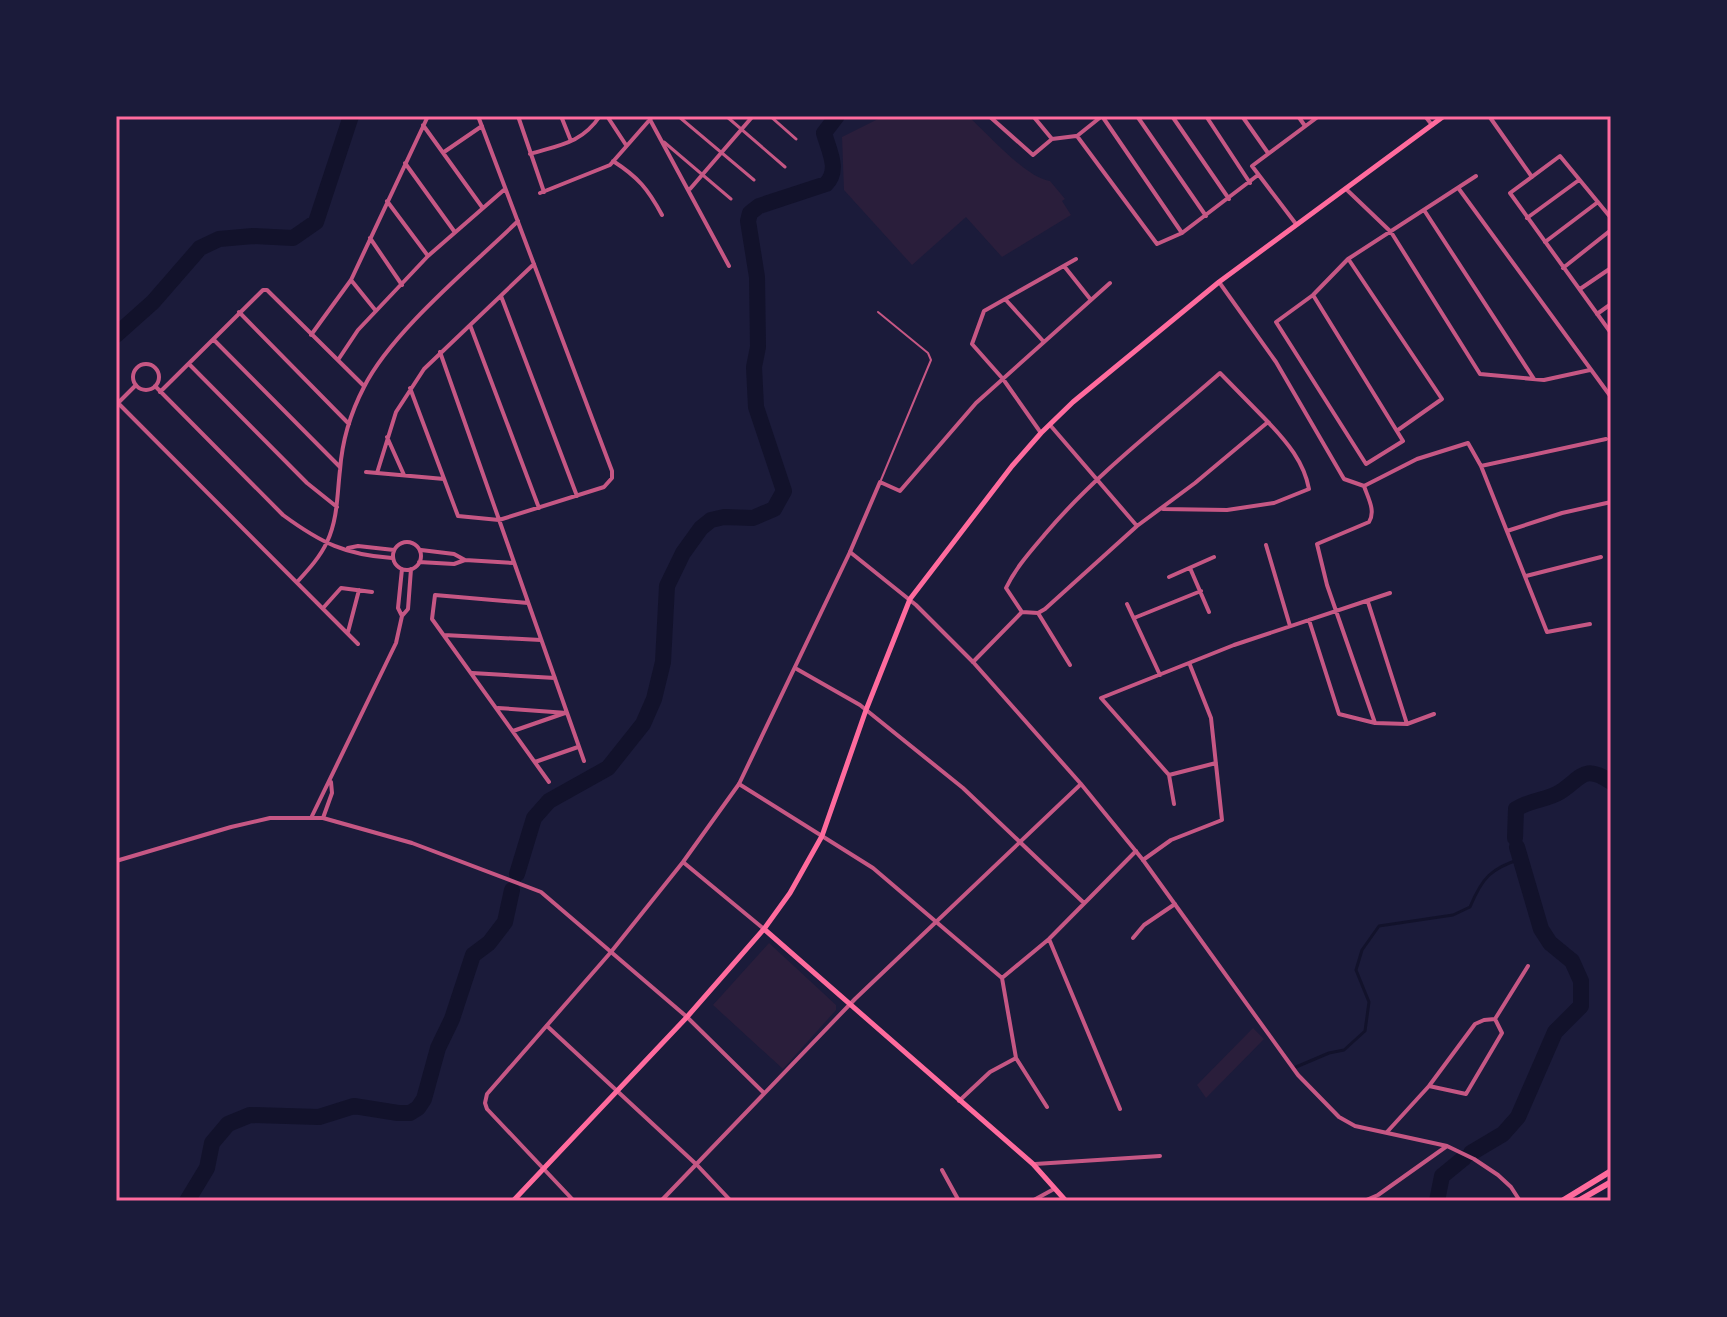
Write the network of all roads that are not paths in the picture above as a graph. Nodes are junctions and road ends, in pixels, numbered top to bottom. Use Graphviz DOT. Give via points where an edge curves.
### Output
graph roads {
  1 [pos="428,116"];
  2 [pos="478,116"];
  3 [pos="518,116"];
  4 [pos="561,116"];
  5 [pos="600,116"];
  6 [pos="607,116"];
  7 [pos="678,116"];
  8 [pos="726,116"];
  9 [pos="753,116"];
  10 [pos="770,116"];
  11 [pos="989,116"];
  12 [pos="1033,116"];
  13 [pos="1102,116"];
  14 [pos="1137,116"];
  15 [pos="1172,116"];
  16 [pos="1206,116"];
  17 [pos="1242,116"];
  18 [pos="1298,116"];
  19 [pos="1319,116"];
  20 [pos="1425,116"];
  21 [pos="1444,116"];
  22 [pos="1489,116"];
  23 [pos="651,117"];
  24 [pos="423,125"];
  25 [pos="1432,125"];
  26 [pos="482,126"];
  27 [pos="1305,126"];
  28 [pos="741,129"];
  29 [pos="1077,136"];
  30 [pos="796,139"];
  31 [pos="1052,139"];
  32 [pos="571,141"];
  33 [pos="662,141"];
  34 [pos="626,145"];
  35 [pos="444,152"];
  36 [pos="722,153"];
  37 [pos="1268,153"];
  38 [pos="530,154"];
  39 [pos="613,161"];
  40 [pos="405,163"];
  41 [pos="785,167"];
  42 [pos="702,175"];
  43 [pos="1258,175"];
  44 [pos="1476,176"];
  45 [pos="1532,177"];
  46 [pos="754,180"];
  47 [pos="1579,180"];
  48 [pos="1250,183"];
  49 [pos="1345,188"];
  50 [pos="505,189"];
  51 [pos="690,189"];
  52 [pos="1459,189"];
  53 [pos="731,199"];
  54 [pos="1229,199"];
  55 [pos="387,201"];
  56 [pos="1598,202"];
  57 [pos="482,207"];
  58 [pos="1424,210"];
  59 [pos="662,215"];
  60 [pos="1206,216"];
  61 [pos="1527,218"];
  62 [pos="1611,218"];
  63 [pos="518,221"];
  64 [pos="1296,224"];
  65 [pos="1611,230"];
  66 [pos="454,231"];
  67 [pos="1391,232"];
  68 [pos="1182,233"];
  69 [pos="370,238"];
  70 [pos="1544,242"];
  71 [pos="428,256"];
  72 [pos="1076,259"];
  73 [pos="1348,259"];
  74 [pos="534,264"];
  75 [pos="729,266"];
  76 [pos="1064,266"];
  77 [pos="1563,268"];
  78 [pos="1611,268"];
  79 [pos="351,280"];
  80 [pos="1219,282"];
  81 [pos="1110,283"];
  82 [pos="402,285"];
  83 [pos="1579,290"];
  84 [pos="1313,295"];
  85 [pos="501,296"];
  86 [pos="1005,299"];
  87 [pos="1091,300"];
  88 [pos="1611,304"];
  89 [pos="376,311"];
  90 [pos="239,312"];
  91 [pos="878,312"];
  92 [pos="1597,314"];
  93 [pos="470,325"];
  94 [pos="1611,333"];
  95 [pos="311,335"];
  96 [pos="214,340"];
  97 [pos="1044,342"];
  98 [pos="440,352"];
  99 [pos="338,360"];
  100 [pos="189,364"];
  101 [pos="1590,370"];
  102 [pos="1003,379"];
  103 [pos="1534,380"];
  104 [pos="136,385"];
  105 [pos="155,386"];
  106 [pos="364,386"];
  107 [pos="410,388"];
  108 [pos="160,392"];
  109 [pos="1611,397"];
  110 [pos="117,404"];
  111 [pos="1268,422"];
  112 [pos="349,424"];
  113 [pos="1050,424"];
  114 [pos="1398,430"];
  115 [pos="1041,433"];
  116 [pos="387,436"];
  117 [pos="1606,439"];
  118 [pos="1481,466"];
  119 [pos="340,467"];
  120 [pos="366,472"];
  121 [pos="377,473"];
  122 [pos="404,475"];
  123 [pos="444,479"];
  124 [pos="1098,479"];
  125 [pos="880,482"];
  126 [pos="1364,486"];
  127 [pos="577,497"];
  128 [pos="1611,502"];
  129 [pos="337,507"];
  130 [pos="539,508"];
  131 [pos="1160,509"];
  132 [pos="499,520"];
  133 [pos="1137,526"];
  134 [pos="1507,531"];
  135 [pos="326,543"];
  136 [pos="1266,545"];
  137 [pos="345,549"];
  138 [pos="394,550"];
  139 [pos="420,550"];
  140 [pos="850,552"];
  141 [pos="1214,557"];
  142 [pos="1601,557"];
  143 [pos="392,558"];
  144 [pos="465,560"];
  145 [pos="419,562"];
  146 [pos="514,563"];
  147 [pos="1190,568"];
  148 [pos="402,569"];
  149 [pos="411,569"];
  150 [pos="1526,576"];
  151 [pos="1169,577"];
  152 [pos="298,581"];
  153 [pos="359,590"];
  154 [pos="1201,591"];
  155 [pos="372,592"];
  156 [pos="1390,593"];
  157 [pos="910,599"];
  158 [pos="1368,602"];
  159 [pos="528,603"];
  160 [pos="1127,604"];
  161 [pos="324,607"];
  162 [pos="1337,611"];
  163 [pos="1022,612"];
  164 [pos="1209,612"];
  165 [pos="1038,613"];
  166 [pos="402,616"];
  167 [pos="1134,618"];
  168 [pos="1309,620"];
  169 [pos="1590,624"];
  170 [pos="1290,626"];
  171 [pos="348,632"];
  172 [pos="444,635"];
  173 [pos="541,640"];
  174 [pos="358,644"];
  175 [pos="973,662"];
  176 [pos="1190,664"];
  177 [pos="1070,665"];
  178 [pos="795,668"];
  179 [pos="472,673"];
  180 [pos="1160,675"];
  181 [pos="555,678"];
  182 [pos="497,708"];
  183 [pos="866,710"];
  184 [pos="567,713"];
  185 [pos="1434,714"];
  186 [pos="1375,723"];
  187 [pos="1407,724"];
  188 [pos="513,731"];
  189 [pos="579,747"];
  190 [pos="584,761"];
  191 [pos="535,762"];
  192 [pos="1216,763"];
  193 [pos="1169,775"];
  194 [pos="331,779"];
  195 [pos="549,782"];
  196 [pos="739,784"];
  197 [pos="1081,784"];
  198 [pos="1174,804"];
  199 [pos="312,816"];
  200 [pos="323,818"];
  201 [pos="822,836"];
  202 [pos="1021,841"];
  203 [pos="1136,851"];
  204 [pos="1143,860"];
  205 [pos="116,861"];
  206 [pos="683,862"];
  207 [pos="1084,903"];
  208 [pos="1175,904"];
  209 [pos="937,921"];
  210 [pos="764,929"];
  211 [pos="1133,938"];
  212 [pos="1049,939"];
  213 [pos="611,952"];
  214 [pos="1528,966"];
  215 [pos="1002,978"];
  216 [pos="850,1004"];
  217 [pos="687,1017"];
  218 [pos="1495,1019"];
  219 [pos="547,1026"];
  220 [pos="1016,1058"];
  221 [pos="1429,1086"];
  222 [pos="617,1092"];
  223 [pos="764,1093"];
  224 [pos="959,1101"];
  225 [pos="1047,1107"];
  226 [pos="1120,1109"];
  227 [pos="1387,1132"];
  228 [pos="1447,1146"];
  229 [pos="1160,1156"];
  230 [pos="1033,1164"];
  231 [pos="697,1165"];
  232 [pos="544,1170"];
  233 [pos="942,1170"];
  234 [pos="1611,1171"];
  235 [pos="1611,1182"];
  236 [pos="1055,1189"];
  237 [pos="1567,1200"];
  238 [pos="513,1201"];
  239 [pos="574,1201"];
  240 [pos="661,1201"];
  241 [pos="731,1201"];
  242 [pos="959,1201"];
  243 [pos="1032,1201"];
  244 [pos="1066,1201"];
  245 [pos="1364,1201"];
  246 [pos="1520,1201"];
  247 [pos="1578,1201"];
  1 -- 24 [label="street"];
  2 -- 26 [label="street"];
  3 -- 38 [label="street"];
  4 -- 32 [label="street"];
  5 -- 32 [label="street" via="589,132"];
  6 -- 34 [label="street"];
  7 -- 36 [label="street"];
  8 -- 28 [label="street"];
  9 -- 28 [label="street"];
  10 -- 30 [label="street"];
  11 -- 31 [label="street" via="1033,155"];
  12 -- 31 [label="street"];
  13 -- 29 [label="street"];
  13 -- 68 [label="street"];
  14 -- 60 [label="street"];
  15 -- 54 [label="street"];
  16 -- 48 [label="street"];
  17 -- 37 [label="street"];
  18 -- 27 [label="street"];
  19 -- 27 [label="street"];
  20 -- 25 [label="street"];
  21 -- 25 [label="main road"];
  22 -- 45 [label="street"];
  23 -- 33 [label="street"];
  23 -- 34 [label="street"];
  24 -- 35 [label="street"];
  24 -- 40 [label="street"];
  25 -- 49 [label="main road"];
  26 -- 35 [label="street"];
  26 -- 50 [label="street"];
  27 -- 37 [label="street"];
  28 -- 36 [label="street"];
  28 -- 41 [label="street"];
  29 -- 31 [label="street"];
  29 -- 68 [label="street" via="1157,244"];
  32 -- 38 [label="street"];
  33 -- 42 [label="street"];
  33 -- 51 [label="street"];
  34 -- 39 [label="street"];
  35 -- 57 [label="street"];
  36 -- 42 [label="street"];
  36 -- 46 [label="street"];
  37 -- 43 [label="street" via="1252,166"];
  38 -- 39 [label="street" via="542,193"];
  39 -- 59 [label="street" via="636,176"];
  40 -- 55 [label="street"];
  40 -- 66 [label="street"];
  42 -- 51 [label="street"];
  42 -- 53 [label="street"];
  43 -- 48 [label="street"];
  43 -- 64 [label="street"];
  44 -- 52 [label="street"];
  45 -- 47 [label="street" via="1560,156"];
  45 -- 61 [label="street" via="1510,193"];
  47 -- 56 [label="street"];
  47 -- 61 [label="street"];
  48 -- 54 [label="street"];
  49 -- 64 [label="main road"];
  49 -- 67 [label="street"];
  50 -- 57 [label="street"];
  50 -- 63 [label="street"];
  51 -- 75 [label="street"];
  52 -- 58 [label="street"];
  52 -- 101 [label="street"];
  54 -- 60 [label="street"];
  55 -- 69 [label="street"];
  55 -- 71 [label="street"];
  56 -- 62 [label="street"];
  56 -- 70 [label="street"];
  57 -- 66 [label="street"];
  58 -- 67 [label="street"];
  58 -- 103 [label="street"];
  60 -- 68 [label="street"];
  61 -- 70 [label="street"];
  63 -- 74 [label="street"];
  63 -- 106 [label="street" via="411,325"];
  64 -- 80 [label="main road"];
  65 -- 77 [label="street"];
  66 -- 71 [label="street"];
  67 -- 73 [label="street"];
  67 -- 103 [label="street" via="1480,374"];
  69 -- 79 [label="street"];
  69 -- 82 [label="street"];
  70 -- 77 [label="street"];
  71 -- 82 [label="street"];
  72 -- 76 [label="street"];
  73 -- 84 [label="street"];
  73 -- 114 [label="street" via="1442,399"];
  74 -- 85 [label="street"];
  74 -- 127 [label="street" via="612,471 604,487"];
  76 -- 86 [label="street"];
  76 -- 87 [label="street"];
  77 -- 83 [label="street"];
  78 -- 83 [label="street"];
  79 -- 89 [label="street"];
  79 -- 95 [label="street"];
  80 -- 113 [label="main road"];
  80 -- 126 [label="street" via="1276,362 1344,479"];
  81 -- 87 [label="street"];
  82 -- 89 [label="street"];
  83 -- 92 [label="street"];
  84 -- 114 [label="street"];
  84 -- 114 [label="street" via="1276,322 1366,464 1403,441"];
  85 -- 93 [label="street"];
  85 -- 127 [label="street"];
  86 -- 97 [label="street"];
  86 -- 102 [label="street" via="984,311 972,344"];
  87 -- 97 [label="street"];
  88 -- 92 [label="street"];
  89 -- 99 [label="street"];
  90 -- 95 [label="street" via="267,290"];
  90 -- 96 [label="street"];
  90 -- 112 [label="street"];
  91 -- 125 [label="lane" via="931,360"];
  92 -- 94 [label="street"];
  93 -- 98 [label="street"];
  93 -- 130 [label="street"];
  95 -- 99 [label="street"];
  96 -- 100 [label="street"];
  96 -- 119 [label="street"];
  97 -- 102 [label="street"];
  98 -- 107 [label="street"];
  98 -- 132 [label="street"];
  99 -- 106 [label="street"];
  100 -- 108 [label="street"];
  100 -- 129 [label="street"];
  101 -- 103 [label="street"];
  101 -- 109 [label="street"];
  102 -- 115 [label="street"];
  102 -- 125 [label="street" via="900,491"];
  104 -- 105 [label="street" via="147,390"];
  104 -- 105 [label="street" via="135,370 145,364 158,372"];
  104 -- 110 [label="street"];
  105 -- 108 [label="street"];
  106 -- 112 [label="street"];
  107 -- 116 [label="street"];
  107 -- 123 [label="street"];
  108 -- 135 [label="street" via="283,515"];
  110 -- 152 [label="street"];
  111 -- 124 [label="street" via="1220,373"];
  111 -- 131 [label="street"];
  111 -- 131 [label="street" via="1306,471 1309,489 1274,503 1227,510"];
  112 -- 119 [label="street"];
  113 -- 115 [label="main road"];
  113 -- 124 [label="street"];
  115 -- 157 [label="main road"];
  116 -- 121 [label="street"];
  116 -- 122 [label="street"];
  117 -- 118 [label="street"];
  118 -- 126 [label="street" via="1468,443 1417,459"];
  118 -- 134 [label="street"];
  119 -- 129 [label="street"];
  120 -- 121 [label="street"];
  121 -- 122 [label="street"];
  122 -- 123 [label="street"];
  123 -- 132 [label="street" via="458,516"];
  124 -- 133 [label="street"];
  124 -- 163 [label="street" via="1015,571 1006,588"];
  125 -- 140 [label="street"];
  126 -- 162 [label="street" via="1373,517 1369,522 1317,544"];
  127 -- 130 [label="street"];
  128 -- 134 [label="street"];
  129 -- 135 [label="street"];
  130 -- 132 [label="street"];
  131 -- 133 [label="street"];
  132 -- 146 [label="street"];
  133 -- 165 [label="street"];
  134 -- 150 [label="street"];
  135 -- 137 [label="street"];
  135 -- 152 [label="street"];
  136 -- 170 [label="street"];
  137 -- 138 [label="street"];
  137 -- 143 [label="street"];
  138 -- 139 [label="street" via="409,541"];
  138 -- 143 [label="street"];
  139 -- 144 [label="street"];
  139 -- 145 [label="street"];
  140 -- 157 [label="street"];
  140 -- 178 [label="street"];
  141 -- 147 [label="street"];
  142 -- 150 [label="street"];
  143 -- 148 [label="street"];
  144 -- 145 [label="street"];
  144 -- 146 [label="street"];
  145 -- 149 [label="street"];
  146 -- 159 [label="street"];
  147 -- 151 [label="street"];
  147 -- 154 [label="street"];
  148 -- 149 [label="street"];
  148 -- 166 [label="street"];
  149 -- 166 [label="street" via="408,609"];
  150 -- 169 [label="street" via="1547,632"];
  152 -- 161 [label="street"];
  153 -- 155 [label="street"];
  153 -- 161 [label="street" via="341,588"];
  153 -- 171 [label="street"];
  154 -- 164 [label="street"];
  154 -- 167 [label="street"];
  156 -- 158 [label="street"];
  157 -- 175 [label="street"];
  157 -- 183 [label="main road"];
  158 -- 162 [label="street"];
  158 -- 187 [label="street"];
  159 -- 172 [label="street" via="435,595 432,619"];
  159 -- 173 [label="street"];
  160 -- 167 [label="street"];
  161 -- 171 [label="street"];
  162 -- 168 [label="street"];
  162 -- 186 [label="street"];
  163 -- 165 [label="street"];
  163 -- 175 [label="street"];
  165 -- 177 [label="street"];
  166 -- 194 [label="street" via="396,643"];
  167 -- 180 [label="street"];
  168 -- 170 [label="street"];
  168 -- 186 [label="street" via="1339,714"];
  170 -- 176 [label="street"];
  171 -- 174 [label="street"];
  172 -- 173 [label="street"];
  172 -- 179 [label="street"];
  173 -- 181 [label="street"];
  175 -- 197 [label="street"];
  176 -- 180 [label="street"];
  176 -- 192 [label="street" via="1211,718"];
  178 -- 183 [label="street"];
  178 -- 196 [label="street"];
  179 -- 181 [label="street"];
  179 -- 182 [label="street"];
  180 -- 193 [label="street" via="1101,698"];
  181 -- 184 [label="street"];
  182 -- 184 [label="street"];
  182 -- 188 [label="street"];
  183 -- 201 [label="main road"];
  183 -- 202 [label="street"];
  184 -- 188 [label="street"];
  184 -- 189 [label="street"];
  185 -- 187 [label="street"];
  186 -- 187 [label="street"];
  188 -- 191 [label="street"];
  189 -- 190 [label="street"];
  189 -- 191 [label="street"];
  191 -- 195 [label="street"];
  192 -- 193 [label="street"];
  192 -- 204 [label="street" via="1222,820 1171,840"];
  193 -- 198 [label="street"];
  194 -- 199 [label="street"];
  194 -- 200 [label="street"];
  196 -- 201 [label="street"];
  196 -- 206 [label="street"];
  197 -- 202 [label="street"];
  197 -- 203 [label="street"];
  199 -- 200 [label="street"];
  199 -- 205 [label="street" via="270,818"];
  200 -- 213 [label="street" via="380,832 541,892"];
  201 -- 209 [label="street" via="873,868"];
  201 -- 210 [label="main road"];
  202 -- 207 [label="street"];
  202 -- 209 [label="street"];
  203 -- 204 [label="street"];
  203 -- 207 [label="street"];
  204 -- 208 [label="street"];
  206 -- 210 [label="street"];
  206 -- 213 [label="street"];
  207 -- 212 [label="street"];
  208 -- 211 [label="street"];
  208 -- 227 [label="street" via="1298,1075 1347,1123"];
  209 -- 215 [label="street"];
  209 -- 216 [label="street"];
  210 -- 216 [label="main road"];
  210 -- 217 [label="main road"];
  212 -- 215 [label="street"];
  212 -- 226 [label="street"];
  213 -- 217 [label="street"];
  213 -- 219 [label="street"];
  214 -- 218 [label="street"];
  215 -- 220 [label="street"];
  216 -- 223 [label="street"];
  216 -- 224 [label="main road"];
  217 -- 222 [label="main road"];
  217 -- 223 [label="street"];
  218 -- 221 [label="street" via="1475,1024"];
  218 -- 221 [label="street" via="1502,1033 1466,1094"];
  219 -- 222 [label="street"];
  219 -- 232 [label="street" via="490,1090 485,1103"];
  220 -- 224 [label="street" via="990,1072"];
  220 -- 225 [label="street"];
  221 -- 227 [label="street"];
  222 -- 231 [label="street"];
  222 -- 232 [label="main road"];
  223 -- 231 [label="street"];
  224 -- 230 [label="main road"];
  227 -- 228 [label="street"];
  228 -- 245 [label="street"];
  228 -- 246 [label="street" via="1498,1175"];
  229 -- 230 [label="street"];
  230 -- 236 [label="main road"];
  231 -- 240 [label="street"];
  231 -- 241 [label="street"];
  232 -- 238 [label="main road"];
  232 -- 239 [label="street"];
  233 -- 242 [label="street"];
  234 -- 237 [label="highway"];
  235 -- 247 [label="highway"];
  236 -- 243 [label="street"];
  236 -- 244 [label="main road"];
}
